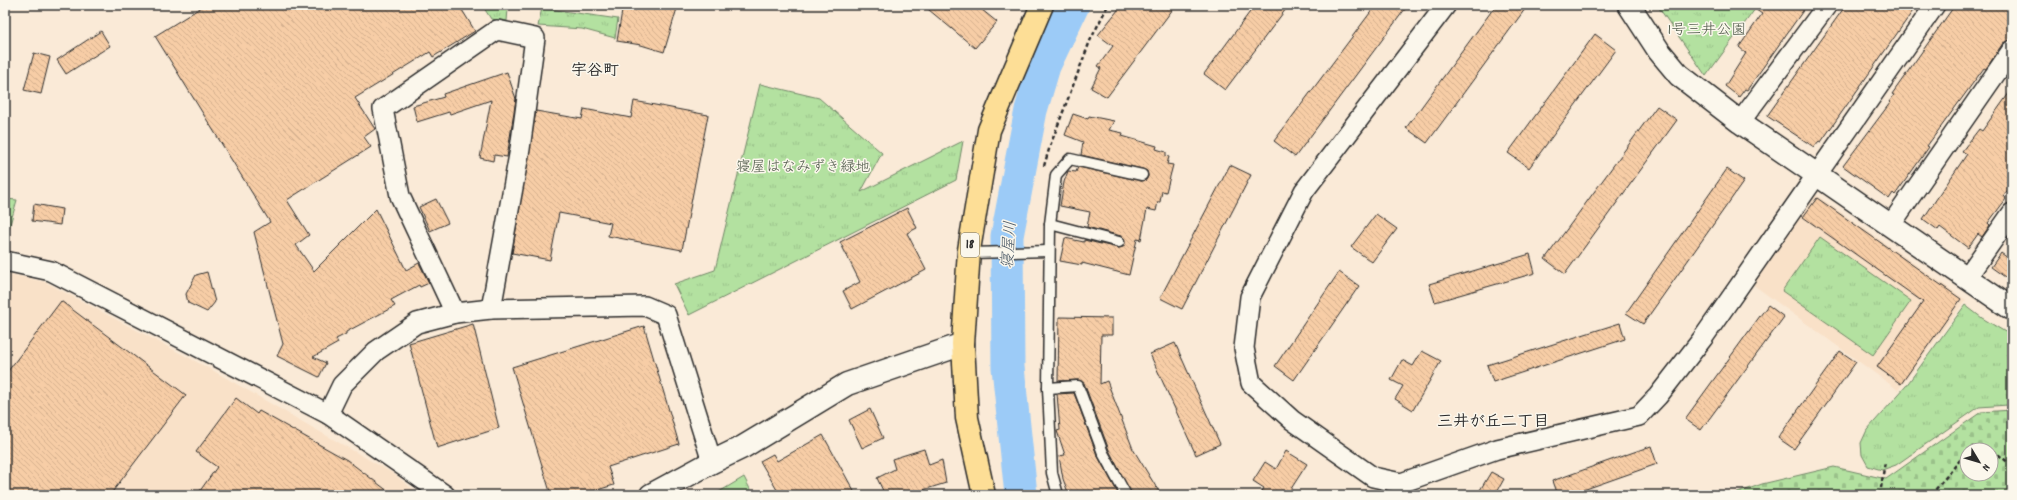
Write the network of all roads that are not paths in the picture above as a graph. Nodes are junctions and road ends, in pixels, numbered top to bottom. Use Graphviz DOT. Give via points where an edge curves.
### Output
graph roads {
  1 [pos="1042,5"];
  2 [pos="1446,5"];
  3 [pos="1630,5"];
  4 [pos="1827,5"];
  5 [pos="1935,5"];
  6 [pos="2012,50"];
  7 [pos="1740,122"];
  8 [pos="1816,175"];
  9 [pos="1142,176"];
  10 [pos="2012,213"];
  11 [pos="1050,224"];
  12 [pos="1890,226"];
  13 [pos="1119,242"];
  14 [pos="1049,251"];
  15 [pos="969,253"];
  16 [pos="5,261"];
  17 [pos="1967,277"];
  18 [pos="491,309"];
  19 [pos="2012,309"];
  20 [pos="455,313"];
  21 [pos="963,344"];
  22 [pos="1048,388"];
  23 [pos="328,414"];
  24 [pos="712,462"];
  25 [pos="446,495"];
  26 [pos="651,495"];
  27 [pos="984,495"];
  28 [pos="1058,495"];
  29 [pos="1126,495"];
  1 -- 15 [label="main road, 18" via="989,130"];
  2 -- 8 [label="street" via="1304,191 1250,297 1244,348 1251,383 1292,420 1373,477 1401,483 1497,449 1639,416 1658,396 1703,338"];
  3 -- 7 [label="street" via="1659,51 1680,75"];
  4 -- 7 [label="street"];
  5 -- 8 [label="street"];
  6 -- 12 [label="street"];
  7 -- 8 [label="street"];
  8 -- 12 [label="street"];
  9 -- 11 [label="lane" via="1070,159 1056,175"];
  10 -- 17 [label="street"];
  11 -- 13 [label="lane"];
  11 -- 14 [label="lane"];
  12 -- 17 [label="street"];
  14 -- 15 [label="lane"];
  14 -- 22 [label="lane"];
  15 -- 21 [label="main road, 18"];
  16 -- 23 [label="street" via="51,271"];
  17 -- 19 [label="street"];
  18 -- 20 [label="street"];
  18 -- 20 [label="street" via="520,149 535,38 497,30 383,109 400,196"];
  18 -- 24 [label="street" via="644,306 666,315"];
  20 -- 23 [label="street" via="417,323 376,350 342,385"];
  21 -- 24 [label="street" via="847,384 743,447"];
  21 -- 27 [label="main road, 18" via="967,418"];
  22 -- 28 [label="lane" via="1052,473"];
  22 -- 29 [label="lane" via="1078,386 1104,453"];
  23 -- 25 [label="street"];
  24 -- 26 [label="street"];
}
